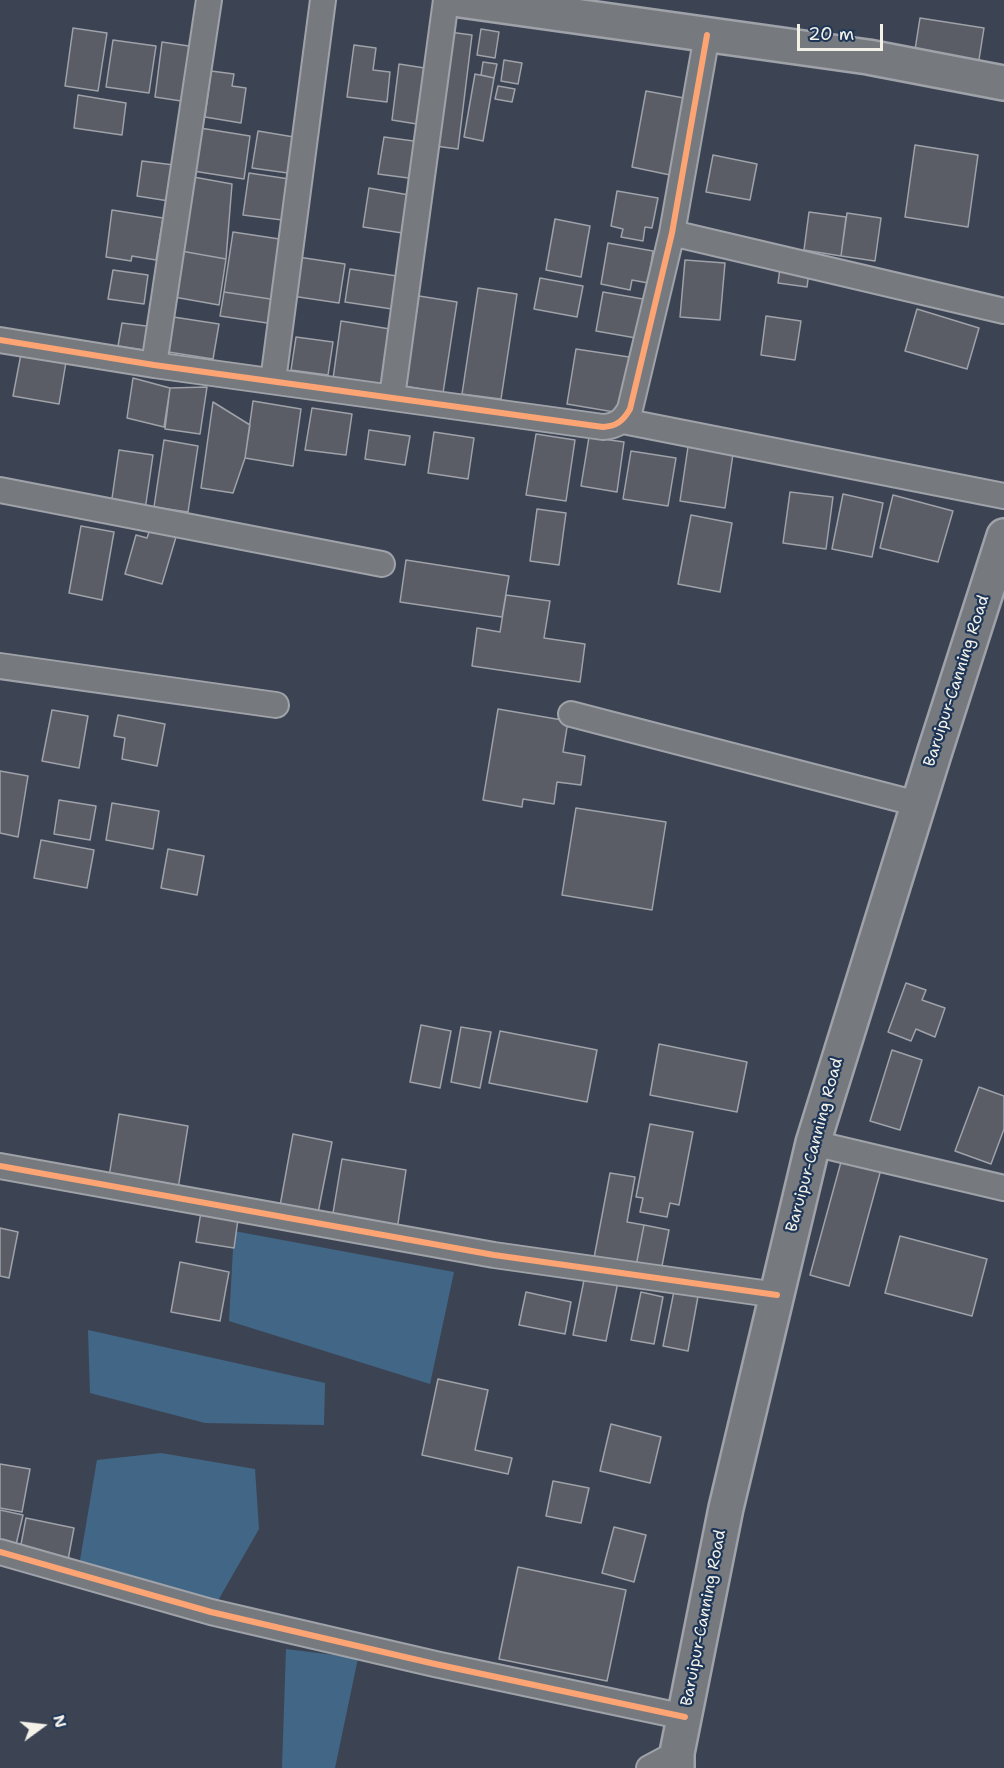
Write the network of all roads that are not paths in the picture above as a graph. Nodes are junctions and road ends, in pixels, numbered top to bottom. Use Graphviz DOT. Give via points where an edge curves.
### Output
graph roads {
  1 [pos="209,0"];
  2 [pos="323,0"];
  3 [pos="446,0"];
  4 [pos="460,0"];
  5 [pos="707,35"];
  6 [pos="1004,83"];
  7 [pos="672,233"];
  8 [pos="1004,311"];
  9 [pos="0,340"];
  10 [pos="154,365"];
  11 [pos="273,381"];
  12 [pos="392,397"];
  13 [pos="622,421"];
  14 [pos="0,490"];
  15 [pos="1004,496"];
  16 [pos="1004,536"];
  17 [pos="382,564"];
  18 [pos="0,666"];
  19 [pos="276,705"];
  20 [pos="571,714"];
  21 [pos="918,804"];
  22 [pos="813,1143"];
  23 [pos="0,1166"];
  24 [pos="1004,1188"];
  25 [pos="777,1295"];
  26 [pos="0,1552"];
  27 [pos="685,1717"];
  28 [pos="677,1760"];
  29 [pos="649,1768"];
  1 -- 10 [label="street"];
  2 -- 11 [label="street"];
  3 -- 12 [label="street"];
  4 -- 5 [label="main road"];
  5 -- 6 [label="main road" via="868,57"];
  5 -- 7 [label="street"];
  7 -- 8 [label="street"];
  7 -- 13 [label="street" via="630,409"];
  9 -- 10 [label="street"];
  10 -- 11 [label="street"];
  11 -- 12 [label="street"];
  12 -- 13 [label="street" via="603,427"];
  13 -- 15 [label="street"];
  14 -- 17 [label="street"];
  16 -- 21 [label="main road, Baruipur-Canning Road"];
  18 -- 19 [label="street"];
  20 -- 21 [label="street"];
  21 -- 22 [label="main road, Baruipur-Canning Road"];
  22 -- 24 [label="street"];
  22 -- 25 [label="main road, Baruipur-Canning Road"];
  23 -- 25 [label="street" via="494,1255"];
  25 -- 27 [label="main road, Baruipur-Canning Road" via="726,1509"];
  26 -- 27 [label="street" via="211,1612"];
  27 -- 28 [label="main road, Baruipur-Canning Road"];
  28 -- 29 [label="street"];
}
